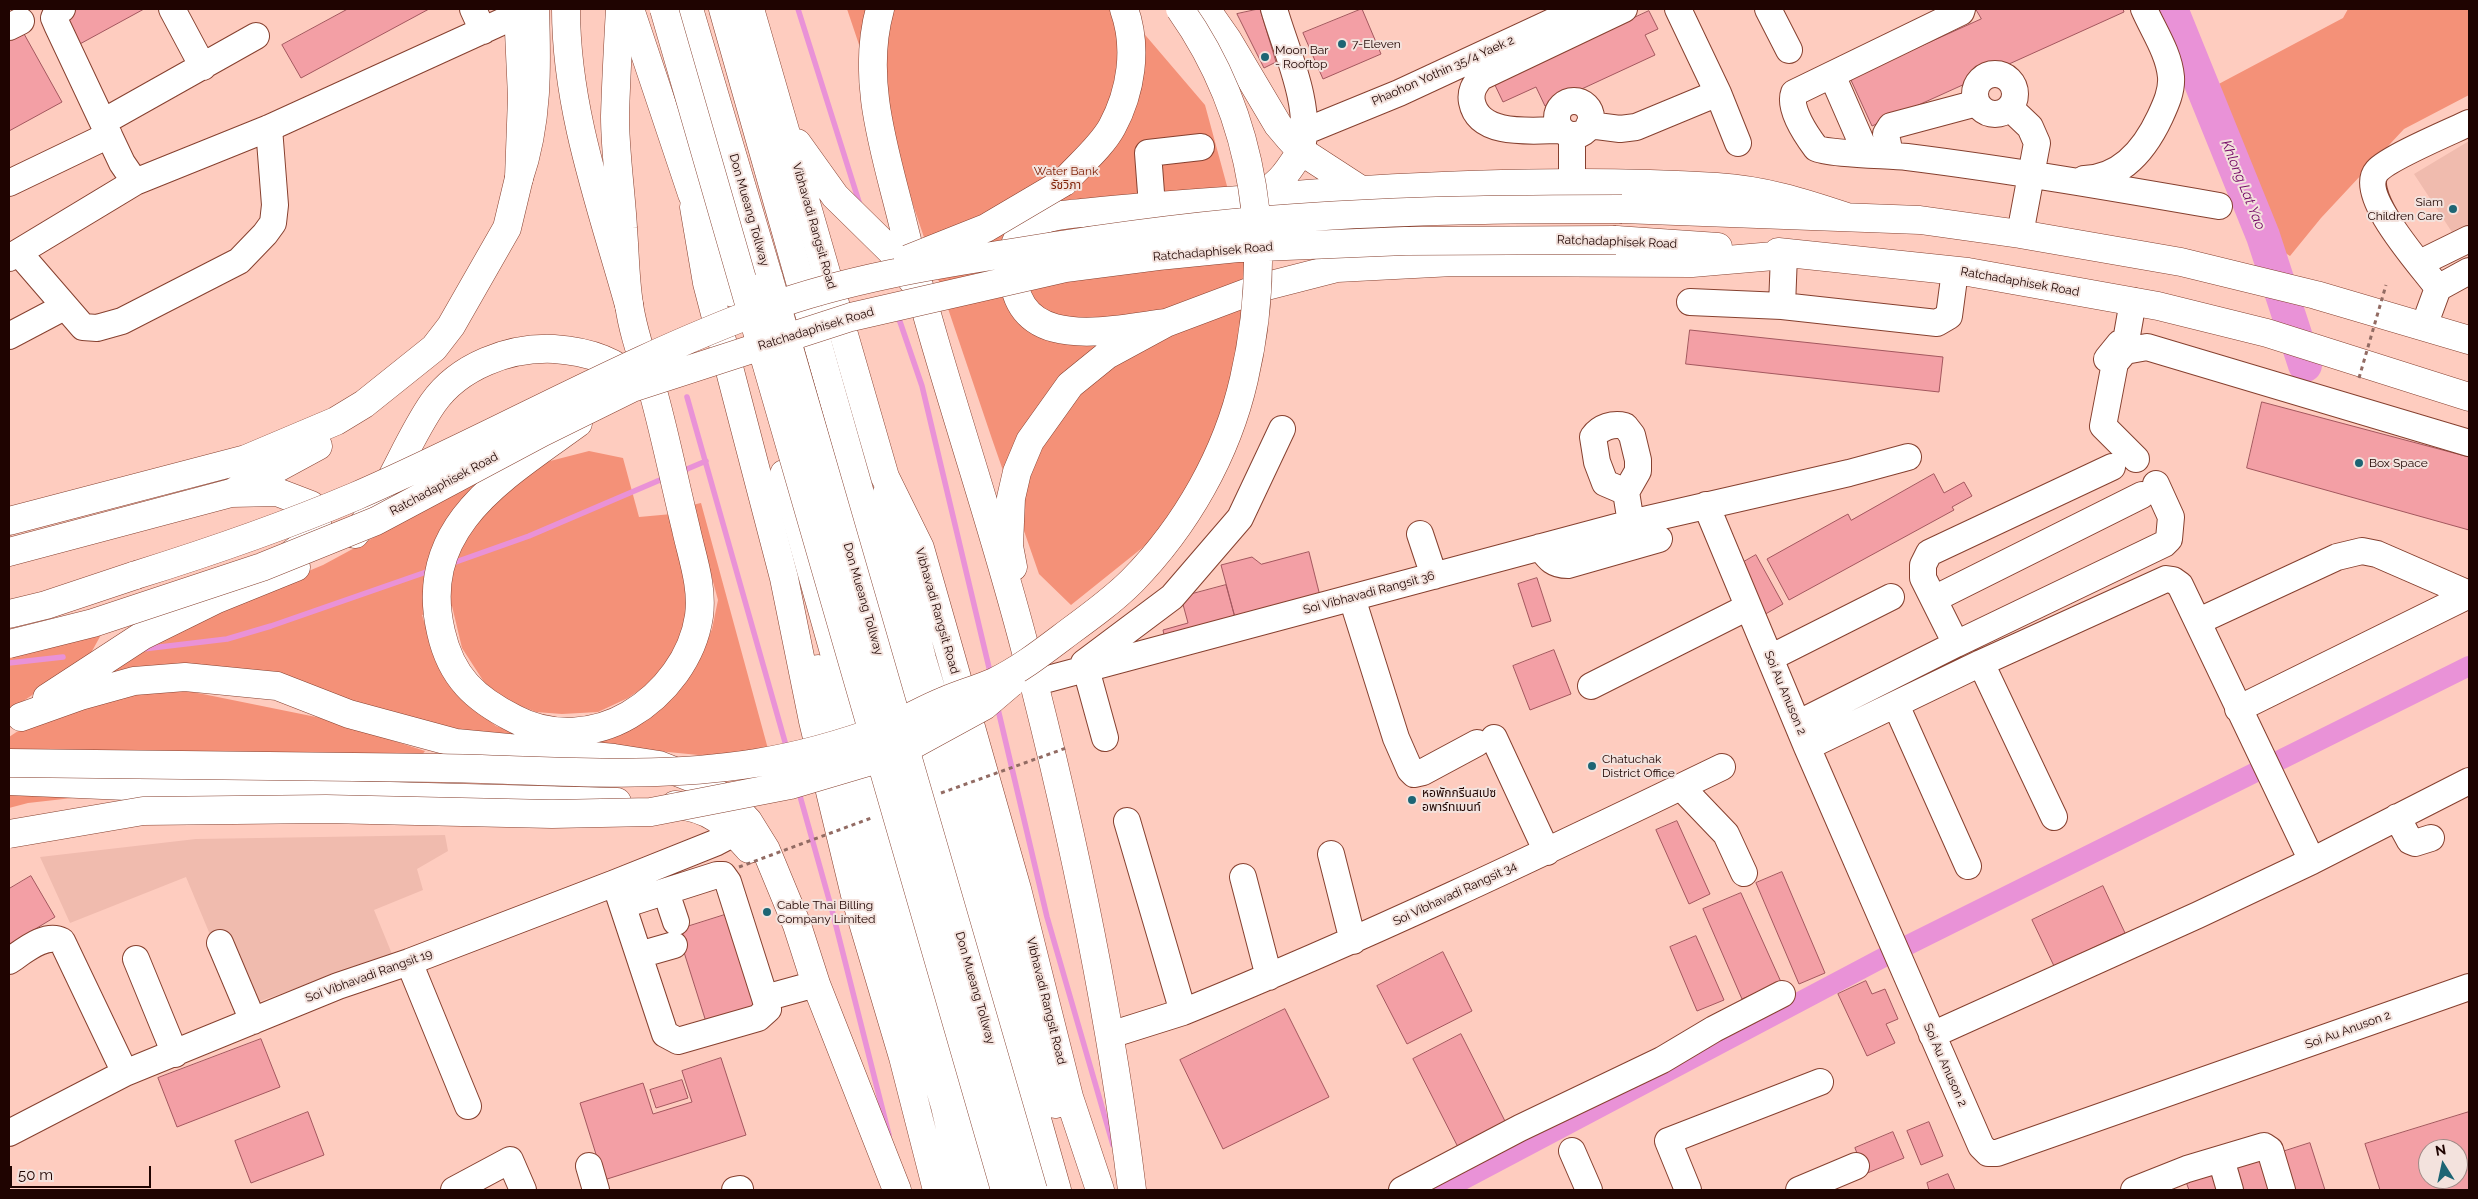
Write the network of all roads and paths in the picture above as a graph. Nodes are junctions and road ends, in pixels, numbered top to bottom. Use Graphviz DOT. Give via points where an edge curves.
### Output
graph roads {
  1 [pos="62,9"];
  2 [pos="172,9"];
  3 [pos="566,9"];
  4 [pos="620,9"];
  5 [pos="630,9"];
  6 [pos="664,9"];
  7 [pos="689,9"];
  8 [pos="723,9"];
  9 [pos="750,9"];
  10 [pos="880,9"];
  11 [pos="1124,9"];
  12 [pos="1180,9"];
  13 [pos="1206,9"];
  14 [pos="1274,9"];
  15 [pos="1580,9"];
  16 [pos="1624,9"];
  17 [pos="1678,9"];
  18 [pos="1768,9"];
  19 [pos="1962,9"];
  20 [pos="2144,9"];
  21 [pos="524,10"];
  22 [pos="478,20"];
  23 [pos="256,36"];
  24 [pos="1789,50"];
  25 [pos="203,67"];
  26 [pos="1832,75"];
  27 [pos="1718,93"];
  28 [pos="1977,103"];
  29 [pos="2010,108"];
  30 [pos="2469,123"];
  31 [pos="106,128"];
  32 [pos="269,128"];
  33 [pos="785,128"];
  34 [pos="1575,130"];
  35 [pos="1304,141"];
  36 [pos="1738,143"];
  37 [pos="1201,147"];
  38 [pos="1878,154"];
  39 [pos="2032,174"];
  40 [pos="2071,180"];
  41 [pos="136,182"];
  42 [pos="9,183"];
  43 [pos="1572,184"];
  44 [pos="1361,190"];
  45 [pos="692,194"];
  46 [pos="1244,200"];
  47 [pos="1152,206"];
  48 [pos="2219,206"];
  49 [pos="1847,217"];
  50 [pos="2020,234"];
  51 [pos="2469,239"];
  52 [pos="1790,254"];
  53 [pos="14,255"];
  54 [pos="2420,263"];
  55 [pos="1955,271"];
  56 [pos="2469,271"];
  57 [pos="841,285"];
  58 [pos="2386,285"];
  59 [pos="2438,288"];
  60 [pos="920,292"];
  61 [pos="1690,302"];
  62 [pos="2133,302"];
  63 [pos="629,305"];
  64 [pos="1782,306"];
  65 [pos="64,307"];
  66 [pos="1166,323"];
  67 [pos="2424,326"];
  68 [pos="9,336"];
  69 [pos="2469,340"];
  70 [pos="410,369"];
  71 [pos="2359,378"];
  72 [pos="2469,397"];
  73 [pos="608,399"];
  74 [pos="655,401"];
  75 [pos="1282,429"];
  76 [pos="2469,444"];
  77 [pos="1908,457"];
  78 [pos="2123,468"];
  79 [pos="885,477"];
  80 [pos="2149,489"];
  81 [pos="1626,492"];
  82 [pos="231,493"];
  83 [pos="1706,506"];
  84 [pos="9,521"];
  85 [pos="1631,523"];
  86 [pos="1420,534"];
  87 [pos="1659,539"];
  88 [pos="1540,547"];
  89 [pos="9,552"];
  90 [pos="136,575"];
  91 [pos="1434,576"];
  92 [pos="784,578"];
  93 [pos="259,583"];
  94 [pos="2469,594"];
  95 [pos="1892,597"];
  96 [pos="9,598"];
  97 [pos="1352,598"];
  98 [pos="1934,599"];
  99 [pos="1748,607"];
  100 [pos="9,614"];
  101 [pos="2199,621"];
  102 [pos="9,644"];
  103 [pos="1956,644"];
  104 [pos="1770,658"];
  105 [pos="1981,663"];
  106 [pos="1029,665"];
  107 [pos="1077,671"];
  108 [pos="1591,686"];
  109 [pos="1896,705"];
  110 [pos="2238,708"];
  111 [pos="15,721"];
  112 [pos="1799,723"];
  113 [pos="1105,738"];
  114 [pos="1807,747"];
  115 [pos="9,763"];
  116 [pos="1722,767"];
  117 [pos="9,781"];
  118 [pos="2469,781"];
  119 [pos="1681,787"];
  120 [pos="2054,817"];
  121 [pos="2398,817"];
  122 [pos="1127,821"];
  123 [pos="734,833"];
  124 [pos="9,834"];
  125 [pos="2431,838"];
  126 [pos="1547,852"];
  127 [pos="1331,854"];
  128 [pos="2312,861"];
  129 [pos="1968,866"];
  130 [pos="1744,873"];
  131 [pos="1243,877"];
  132 [pos="782,885"];
  133 [pos="666,892"];
  134 [pos="619,894"];
  135 [pos="1353,941"];
  136 [pos="220,943"];
  137 [pos="639,955"];
  138 [pos="136,959"];
  139 [pos="9,961"];
  140 [pos="409,962"];
  141 [pos="1269,977"];
  142 [pos="816,984"];
  143 [pos="2469,987"];
  144 [pos="1782,994"];
  145 [pos="766,998"];
  146 [pos="1183,1012"];
  147 [pos="253,1021"];
  148 [pos="1110,1035"];
  149 [pos="1932,1035"];
  150 [pos="175,1054"];
  151 [pos="125,1074"];
  152 [pos="1820,1082"];
  153 [pos="468,1106"];
  154 [pos="9,1133"];
  155 [pos="1572,1151"];
  156 [pos="2221,1159"];
  157 [pos="1856,1166"];
  158 [pos="2176,1182"];
  159 [pos="464,1188"];
  160 [pos="523,1190"];
  161 [pos="897,1190"];
  162 [pos="937,1190"];
  163 [pos="961,1190"];
  164 [pos="985,1190"];
  165 [pos="1005,1190"];
  166 [pos="1033,1190"];
  167 [pos="1057,1190"];
  168 [pos="1088,1190"];
  169 [pos="1100,1190"];
  170 [pos="1132,1190"];
  171 [pos="1402,1190"];
  172 [pos="1589,1190"];
  173 [pos="1688,1190"];
  174 [pos="1799,1190"];
  175 [pos="2134,1190"];
  176 [pos="2230,1190"];
  177 [pos="2282,1190"];
  1 -- 31 [label="street" via="54,18"];
  2 -- 25 [label="street"];
  3 -- 63 [label="main road" via="576,111"];
  4 -- 63 [label="main road" via="615,119"];
  5 -- 45 [label="main road"];
  6 -- 165 [label="main road, Don Mueang Tollway, bridge"];
  7 -- 166 [label="main road, Don Mueang Tollway, bridge"];
  8 -- 167 [label="main road"];
  9 -- 33 [label="main road, Vibhavadi Rangsit Road"];
  10 -- 60 [label="main road" via="873,45 873,83 879,130"];
  11 -- 57 [label="main road, bridge" via="1132,55 1124,100 1111,129 1064,182 986,228"];
  12 -- 106 [label="main road, bridge" via="1204,46 1224,87 1246,155 1257,216 1260,262 1253,342 1229,430 1190,509 1131,582"];
  13 -- 35 [label="main road" via="1278,125"];
  14 -- 35 [label="street" via="1302,103"];
  15 -- 35 [label="street, Phaohon Yothin 35/4 Yaek 2" via="1398,93"];
  16 -- 34 [label="street" via="1481,77 1474,86 1475,111 1488,124 1512,129"];
  17 -- 27 [label="street"];
  18 -- 24 [label="street"];
  19 -- 26 [label="street"];
  20 -- 40 [label="street" via="2168,64 2171,84 2165,108 2141,150 2124,166 2099,178"];
  21 -- 22 [label="street"];
  21 -- 70 [label="main road" via="536,80 532,133 507,228 451,326 434,348"];
  22 -- 32 [label="street"];
  23 -- 25 [label="street"];
  25 -- 31 [label="street"];
  26 -- 38 [label="street"];
  26 -- 38 [label="street" via="1794,93 1792,100 1816,148 1830,152"];
  27 -- 34 [label="street" via="1636,126"];
  27 -- 36 [label="street"];
  28 -- 29 [label="street" via="1992,114"];
  28 -- 29 [label="street" via="1978,84 1988,74 1999,74 2014,85 2016,95"];
  28 -- 38 [label="street" via="1891,126"];
  29 -- 39 [label="street" via="2036,137"];
  30 -- 54 [label="street" via="2393,160 2377,170 2373,177 2372,185 2390,227"];
  31 -- 41 [label="street" via="122,163"];
  31 -- 42 [label="street"];
  32 -- 41 [label="street"];
  32 -- 65 [label="street" via="275,194 272,223 266,234 239,261 109,326 83,327"];
  33 -- 60 [label="main road" via="835,196 882,242"];
  33 -- 79 [label="main road, Vibhavadi Rangsit Road"];
  34 -- 43 [label="street"];
  35 -- 44 [label="main road"];
  35 -- 46 [label="main road" via="1284,178 1273,188"];
  37 -- 47 [label="street" via="1148,153"];
  38 -- 39 [label="street"];
  39 -- 40 [label="street"];
  39 -- 50 [label="street"];
  40 -- 48 [label="street"];
  41 -- 53 [label="street"];
  43 -- 44 [label="main road"];
  43 -- 49 [label="main road" via="1719,188 1785,196"];
  44 -- 46 [label="main road"];
  45 -- 92 [label="main road" via="706,283"];
  45 -- 164 [label="main road" via="725,266"];
  46 -- 47 [label="main road"];
  47 -- 66 [label="main road" via="1043,219 1022,230 1015,241 1013,266 1018,295 1027,311 1041,324 1056,330 1082,332"];
  49 -- 50 [label="main road, Ratchadaphisek Road" via="1920,220"];
  49 -- 57 [label="main road, Ratchadaphisek Road, bridge" via="1622,209 1468,210 1297,217 1063,244"];
  50 -- 67 [label="main road, Ratchadaphisek Road" via="2181,262"];
  51 -- 54 [label="street"];
  52 -- 55 [label="main road, Ratchadaphisek Road"];
  52 -- 64 [label="street"];
  52 -- 66 [label="main road" via="1692,263 1453,262 1338,268 1259,288"];
  52 -- 73 [label="main road, Ratchadaphisek Road, bridge" via="1616,240 1405,241 1238,248 1158,256 1065,268 851,317 698,365"];
  53 -- 65 [label="street"];
  54 -- 59 [label="street"];
  55 -- 62 [label="main road, Ratchadaphisek Road"];
  55 -- 64 [label="street" via="1949,316 1937,323"];
  56 -- 59 [label="street"];
  57 -- 90 [label="main road, Ratchadaphisek Road, bridge" via="769,307 656,352 355,496 217,549"];
  58 -- 71 [label="path, bridge"];
  59 -- 67 [label="street"];
  60 -- 106 [label="main road"];
  61 -- 64 [label="street"];
  62 -- 72 [label="main road, Ratchadaphisek Road" via="2218,319"];
  62 -- 78 [label="street" via="2126,341 2120,343 2107,358 2095,425"];
  63 -- 74 [label="main road"];
  65 -- 68 [label="street"];
  66 -- 106 [label="main road" via="1108,355 1070,385 1030,441 1011,498 1009,546"];
  67 -- 69 [label="main road, Ratchadaphisek Road"];
  70 -- 82 [label="main road" via="381,405 349,429"];
  70 -- 84 [label="main road" via="336,421 246,459"];
  73 -- 74 [label="main road, bridge" via="481,497 458,524 438,569 438,614 449,658 463,682 474,695 533,728 595,730 616,722 666,686 694,640 699,594"];
  73 -- 102 [label="main road, Ratchadaphisek Road, bridge" via="376,521 262,567 93,623"];
  74 -- 93 [label="main road" via="613,363 590,355 541,349 515,352 490,360 467,372 434,401 380,501 355,534 318,558"];
  75 -- 107 [label="street" via="1240,518 1172,597"];
  76 -- 78 [label="street" via="2147,347 2125,351 2115,363 2103,426"];
  77 -- 83 [label="street, Soi Vibhavadi Rangsit 36" via="1849,474"];
  78 -- 80 [label="street" via="2146,459 2157,472"];
  78 -- 98 [label="street" via="1929,553 1922,572"];
  79 -- 168 [label="main road" via="890,532 898,570 1048,1088"];
  79 -- 169 [label="main road, Vibhavadi Rangsit Road" via="920,548 1017,889 1069,1097"];
  80 -- 98 [label="street"];
  80 -- 103 [label="street" via="2171,517 2170,539 2164,544"];
  81 -- 85 [label="street"];
  82 -- 89 [label="main road"];
  82 -- 93 [label="main road" via="284,494 311,506 317,521 307,540"];
  83 -- 85 [label="street, Soi Vibhavadi Rangsit 36"];
  83 -- 99 [label="street, Soi Au Anuson 2"];
  85 -- 88 [label="street, Soi Vibhavadi Rangsit 36"];
  86 -- 91 [label="street"];
  87 -- 88 [label="street" via="1568,565 1552,562"];
  88 -- 91 [label="street, Soi Vibhavadi Rangsit 36"];
  90 -- 96 [label="main road"];
  90 -- 100 [label="main road, Ratchadaphisek Road"];
  91 -- 97 [label="street, Soi Vibhavadi Rangsit 36"];
  92 -- 162 [label="main road" via="813,721 856,899 903,1057"];
  92 -- 163 [label="main road" via="825,689 945,1106"];
  93 -- 111 [label="main road" via="142,636"];
  94 -- 101 [label="street" via="2377,554 2362,551 2337,556"];
  94 -- 110 [label="street"];
  95 -- 104 [label="street"];
  97 -- 107 [label="street, Soi Vibhavadi Rangsit 36"];
  97 -- 126 [label="street" via="1396,738 1410,770 1414,774 1423,772 1486,741"];
  98 -- 103 [label="street"];
  99 -- 104 [label="street, Soi Au Anuson 2"];
  99 -- 108 [label="street"];
  101 -- 105 [label="street" via="2180,585 2166,580"];
  101 -- 110 [label="street"];
  103 -- 112 [label="street"];
  104 -- 112 [label="street, Soi Au Anuson 2"];
  105 -- 109 [label="street"];
  105 -- 120 [label="street"];
  106 -- 107 [label="street, Soi Vibhavadi Rangsit 36"];
  106 -- 115 [label="main road, bridge" via="887,727 806,752 713,769 619,775 447,768"];
  106 -- 124 [label="main road, bridge" via="984,706 898,753 745,796 651,812 143,811"];
  106 -- 148 [label="main road" via="1076,854"];
  107 -- 113 [label="street"];
  109 -- 114 [label="street"];
  109 -- 129 [label="street"];
  110 -- 128 [label="street"];
  111 -- 132 [label="main road" via="80,696 134,681 185,677 277,686 349,714 456,743 658,765 700,781 734,806 748,820"];
  112 -- 114 [label="street, Soi Au Anuson 2"];
  114 -- 149 [label="street, Soi Au Anuson 2"];
  116 -- 119 [label="street, Soi Vibhavadi Rangsit 34"];
  117 -- 123 [label="main road" via="688,806 724,822"];
  118 -- 121 [label="street"];
  119 -- 126 [label="street, Soi Vibhavadi Rangsit 34"];
  119 -- 130 [label="street" via="1726,834"];
  121 -- 125 [label="street" via="2410,841 2415,843"];
  121 -- 128 [label="street"];
  122 -- 146 [label="street"];
  123 -- 132 [label="main road"];
  123 -- 134 [label="street, Soi Vibhavadi Rangsit 19"];
  126 -- 135 [label="street, Soi Vibhavadi Rangsit 34"];
  127 -- 135 [label="street"];
  128 -- 149 [label="street"];
  131 -- 141 [label="street"];
  132 -- 142 [label="main road"];
  133 -- 134 [label="street"];
  133 -- 137 [label="street" via="675,933"];
  133 -- 145 [label="street" via="723,875"];
  134 -- 137 [label="street"];
  134 -- 140 [label="street, Soi Vibhavadi Rangsit 19"];
  135 -- 141 [label="street, Soi Vibhavadi Rangsit 34"];
  136 -- 147 [label="street"];
  137 -- 145 [label="street" via="665,1034 678,1041 758,1018 768,1009"];
  138 -- 150 [label="street"];
  139 -- 151 [label="street" via="47,938 62,940"];
  140 -- 147 [label="street, Soi Vibhavadi Rangsit 19" via="338,986"];
  140 -- 153 [label="street"];
  141 -- 146 [label="street, Soi Vibhavadi Rangsit 34"];
  142 -- 145 [label="street"];
  142 -- 161 [label="main road"];
  143 -- 149 [label="street, Soi Au Anuson 2" via="1992,1154 1983,1150"];
  144 -- 171 [label="street" via="1662,1060 1520,1128"];
  146 -- 148 [label="street, Soi Vibhavadi Rangsit 34"];
  147 -- 150 [label="street, Soi Vibhavadi Rangsit 19"];
  148 -- 170 [label="main road"];
  150 -- 151 [label="street, Soi Vibhavadi Rangsit 19"];
  151 -- 154 [label="street, Soi Vibhavadi Rangsit 19"];
  152 -- 173 [label="street" via="1668,1142"];
  155 -- 172 [label="street"];
  156 -- 158 [label="street"];
  156 -- 176 [label="street"];
  156 -- 177 [label="street" via="2266,1147 2270,1150"];
  157 -- 174 [label="street"];
  158 -- 175 [label="street"];
  159 -- 160 [label="street" via="510,1160"];
}
